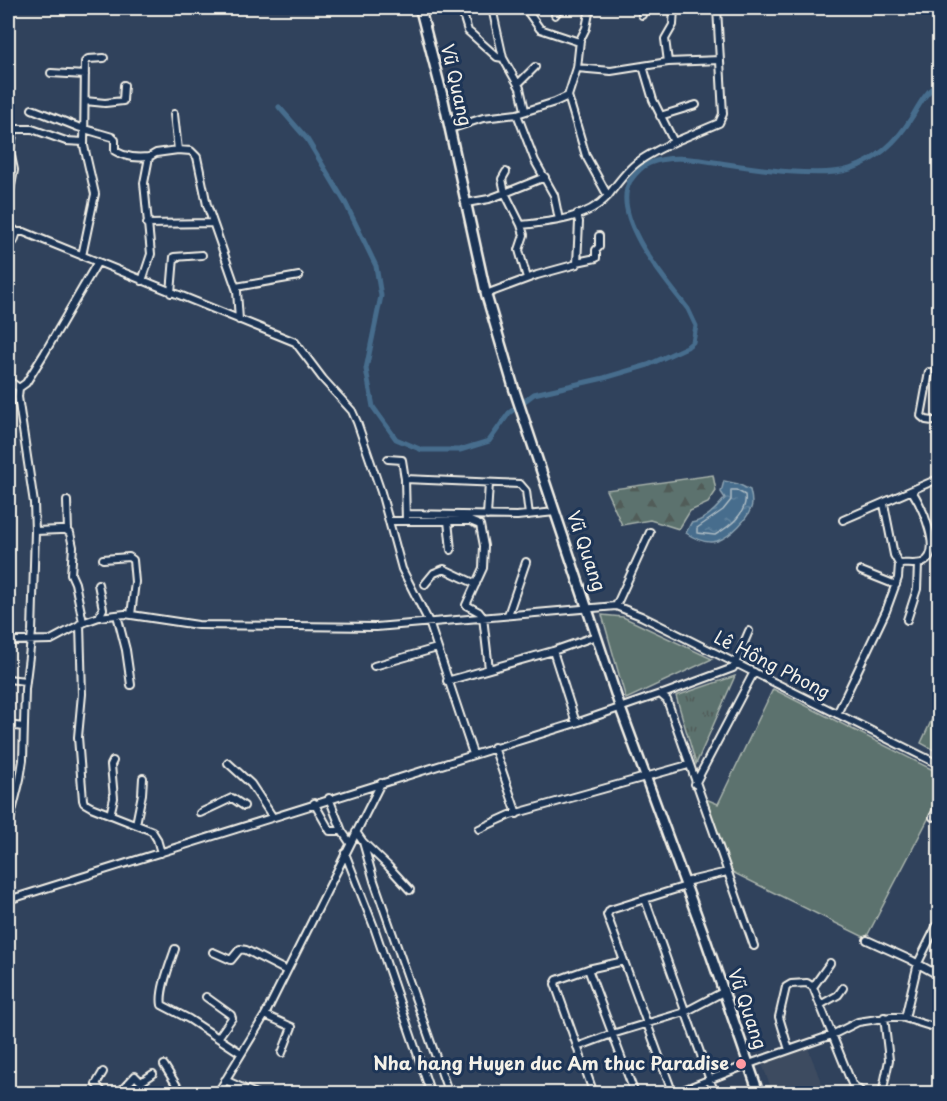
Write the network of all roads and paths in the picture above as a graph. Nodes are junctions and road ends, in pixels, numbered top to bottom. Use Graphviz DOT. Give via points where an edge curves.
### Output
graph roads {
  1 [pos="421,8"];
  2 [pos="461,8"];
  3 [pos="492,8"];
  4 [pos="525,8"];
  5 [pos="560,8"];
  6 [pos="590,8"];
  7 [pos="674,8"];
  8 [pos="717,8"];
  9 [pos="555,15"];
  10 [pos="579,42"];
  11 [pos="104,58"];
  12 [pos="503,58"];
  13 [pos="720,60"];
  14 [pos="668,62"];
  15 [pos="643,66"];
  16 [pos="535,67"];
  17 [pos="577,68"];
  18 [pos="51,73"];
  19 [pos="85,75"];
  20 [pos="518,84"];
  21 [pos="124,85"];
  22 [pos="568,96"];
  23 [pos="84,101"];
  24 [pos="696,105"];
  25 [pos="32,109"];
  26 [pos="525,110"];
  27 [pos="174,114"];
  28 [pos="517,114"];
  29 [pos="660,116"];
  30 [pos="11,129"];
  31 [pos="84,129"];
  32 [pos="450,129"];
  33 [pos="84,142"];
  34 [pos="674,142"];
  35 [pos="178,150"];
  36 [pos="149,157"];
  37 [pos="507,172"];
  38 [pos="544,177"];
  39 [pos="505,193"];
  40 [pos="608,196"];
  41 [pos="8,201"];
  42 [pos="466,203"];
  43 [pos="577,214"];
  44 [pos="559,220"];
  45 [pos="213,223"];
  46 [pos="147,224"];
  47 [pos="8,225"];
  48 [pos="521,225"];
  49 [pos="17,232"];
  50 [pos="599,236"];
  51 [pos="8,245"];
  52 [pos="202,255"];
  53 [pos="82,256"];
  54 [pos="577,262"];
  55 [pos="98,263"];
  56 [pos="299,276"];
  57 [pos="527,278"];
  58 [pos="142,282"];
  59 [pos="236,287"];
  60 [pos="171,293"];
  61 [pos="486,294"];
  62 [pos="239,320"];
  63 [pos="928,372"];
  64 [pos="8,380"];
  65 [pos="19,388"];
  66 [pos="939,422"];
  67 [pos="388,459"];
  68 [pos="939,478"];
  69 [pos="405,479"];
  70 [pos="489,483"];
  71 [pos="912,491"];
  72 [pos="67,501"];
  73 [pos="884,504"];
  74 [pos="555,512"];
  75 [pos="529,515"];
  76 [pos="488,516"];
  77 [pos="406,517"];
  78 [pos="843,520"];
  79 [pos="389,521"];
  80 [pos="448,521"];
  81 [pos="35,531"];
  82 [pos="68,531"];
  83 [pos="650,532"];
  84 [pos="451,550"];
  85 [pos="103,559"];
  86 [pos="526,562"];
  87 [pos="899,564"];
  88 [pos="918,564"];
  89 [pos="861,572"];
  90 [pos="98,584"];
  91 [pos="425,584"];
  92 [pos="476,584"];
  93 [pos="896,585"];
  94 [pos="616,606"];
  95 [pos="588,610"];
  96 [pos="117,615"];
  97 [pos="131,615"];
  98 [pos="508,615"];
  99 [pos="99,617"];
  100 [pos="483,617"];
  101 [pos="907,620"];
  102 [pos="429,622"];
  103 [pos="81,623"];
  104 [pos="749,631"];
  105 [pos="596,636"];
  106 [pos="8,641"];
  107 [pos="31,641"];
  108 [pos="437,648"];
  109 [pos="552,651"];
  110 [pos="736,663"];
  111 [pos="374,666"];
  112 [pos="489,669"];
  113 [pos="754,672"];
  114 [pos="8,680"];
  115 [pos="26,681"];
  116 [pos="447,681"];
  117 [pos="131,684"];
  118 [pos="664,696"];
  119 [pos="620,707"];
  120 [pos="837,714"];
  121 [pos="576,723"];
  122 [pos="8,725"];
  123 [pos="23,727"];
  124 [pos="494,747"];
  125 [pos="473,754"];
  126 [pos="113,761"];
  127 [pos="228,763"];
  128 [pos="688,765"];
  129 [pos="939,765"];
  130 [pos="646,776"];
  131 [pos="143,778"];
  132 [pos="381,783"];
  133 [pos="696,784"];
  134 [pos="329,798"];
  135 [pos="314,803"];
  136 [pos="939,804"];
  137 [pos="244,806"];
  138 [pos="200,813"];
  139 [pos="517,814"];
  140 [pos="110,815"];
  141 [pos="272,816"];
  142 [pos="933,817"];
  143 [pos="135,824"];
  144 [pos="8,828"];
  145 [pos="478,829"];
  146 [pos="342,831"];
  147 [pos="357,832"];
  148 [pos="363,842"];
  149 [pos="350,843"];
  150 [pos="161,853"];
  151 [pos="345,853"];
  152 [pos="727,872"];
  153 [pos="685,884"];
  154 [pos="410,890"];
  155 [pos="645,899"];
  156 [pos="8,900"];
  157 [pos="939,919"];
  158 [pos="867,940"];
  159 [pos="754,946"];
  160 [pos="175,949"];
  161 [pos="213,952"];
  162 [pos="624,961"];
  163 [pos="830,963"];
  164 [pos="918,963"];
  165 [pos="588,969"];
  166 [pos="287,971"];
  167 [pos="939,976"];
  168 [pos="813,987"];
  169 [pos="843,988"];
  170 [pos="723,992"];
  171 [pos="206,997"];
  172 [pos="820,1005"];
  173 [pos="685,1012"];
  174 [pos="265,1015"];
  175 [pos="884,1017"];
  176 [pos="905,1018"];
  177 [pos="648,1024"];
  178 [pos="939,1029"];
  179 [pos="612,1034"];
  180 [pos="832,1035"];
  181 [pos="218,1038"];
  182 [pos="577,1047"];
  183 [pos="789,1050"];
  184 [pos="241,1053"];
  185 [pos="282,1053"];
  186 [pos="749,1064"];
  187 [pos="164,1065"];
  188 [pos="103,1072"];
  189 [pos="153,1074"];
  190 [pos="225,1080"];
  191 [pos="710,1080"];
  192 [pos="673,1093"];
  193 [pos="104,1094"];
  194 [pos="118,1094"];
  195 [pos="182,1094"];
  196 [pos="217,1094"];
  197 [pos="255,1094"];
  198 [pos="431,1094"];
  199 [pos="449,1094"];
  200 [pos="594,1094"];
  201 [pos="635,1094"];
  202 [pos="715,1094"];
  203 [pos="759,1094"];
  204 [pos="864,1094"];
  205 [pos="882,1094"];
  1 -- 32 [label="main road, Vũ Quang"];
  2 -- 12 [label="street" via="468,31 496,57"];
  3 -- 12 [label="street"];
  4 -- 10 [label="street" via="540,29"];
  5 -- 9 [label="street"];
  6 -- 10 [label="street"];
  7 -- 14 [label="street" via="673,25 665,39"];
  8 -- 13 [label="street"];
  10 -- 17 [label="street"];
  11 -- 19 [label="street" via="86,60"];
  12 -- 20 [label="street"];
  13 -- 14 [label="street"];
  13 -- 34 [label="street" via="722,119"];
  14 -- 15 [label="street"];
  15 -- 17 [label="street" via="605,71"];
  15 -- 29 [label="street"];
  16 -- 20 [label="street"];
  17 -- 22 [label="street"];
  18 -- 19 [label="street"];
  19 -- 23 [label="street"];
  20 -- 26 [label="street"];
  21 -- 23 [label="street" via="123,101"];
  22 -- 26 [label="street"];
  22 -- 40 [label="street" via="586,156"];
  23 -- 31 [label="street"];
  24 -- 29 [label="street"];
  25 -- 31 [label="street"];
  26 -- 28 [label="street"];
  27 -- 35 [label="street"];
  28 -- 32 [label="street" via="483,118"];
  28 -- 38 [label="street"];
  29 -- 34 [label="street"];
  30 -- 33 [label="street" via="32,129 66,141"];
  30 -- 41 [label="street" via="14,170"];
  31 -- 33 [label="street"];
  31 -- 36 [label="street" via="112,137 116,152 122,155"];
  32 -- 42 [label="main road, Vũ Quang"];
  33 -- 53 [label="street" via="94,194"];
  34 -- 40 [label="street" via="633,164"];
  35 -- 36 [label="street"];
  35 -- 45 [label="street" via="191,151 197,157"];
  36 -- 46 [label="street" via="144,183"];
  37 -- 39 [label="street" via="502,179"];
  38 -- 39 [label="street"];
  38 -- 44 [label="street" via="554,195"];
  39 -- 42 [label="street"];
  39 -- 48 [label="street"];
  40 -- 43 [label="street" via="599,206"];
  42 -- 61 [label="main road, Vũ Quang"];
  43 -- 44 [label="street"];
  43 -- 54 [label="street"];
  44 -- 48 [label="street"];
  45 -- 46 [label="street"];
  45 -- 59 [label="street"];
  46 -- 58 [label="street" via="151,254"];
  47 -- 49 [label="street"];
  48 -- 57 [label="street" via="524,235 519,257"];
  49 -- 51 [label="street"];
  49 -- 53 [label="street"];
  50 -- 54 [label="street" via="596,258"];
  52 -- 60 [label="street" via="174,258"];
  53 -- 55 [label="street"];
  54 -- 57 [label="street"];
  55 -- 58 [label="street"];
  55 -- 65 [label="street"];
  56 -- 59 [label="street"];
  57 -- 61 [label="street"];
  58 -- 60 [label="street"];
  59 -- 62 [label="street"];
  60 -- 62 [label="street"];
  61 -- 74 [label="main road, Vũ Quang"];
  62 -- 79 [label="street" via="295,342 351,411"];
  63 -- 66 [label="street" via="921,416"];
  64 -- 65 [label="street"];
  65 -- 81 [label="street"];
  67 -- 69 [label="street" via="402,460"];
  68 -- 71 [label="street"];
  69 -- 70 [label="street"];
  69 -- 77 [label="street"];
  70 -- 75 [label="street" via="523,485"];
  70 -- 76 [label="street"];
  71 -- 73 [label="street"];
  71 -- 88 [label="street" via="933,543 927,560"];
  72 -- 82 [label="street"];
  73 -- 78 [label="street"];
  73 -- 87 [label="street"];
  74 -- 75 [label="street"];
  74 -- 95 [label="main road, Vũ Quang"];
  75 -- 76 [label="street"];
  76 -- 77 [label="street"];
  77 -- 79 [label="street"];
  77 -- 80 [label="street"];
  79 -- 102 [label="street" via="402,569"];
  80 -- 84 [label="street"];
  80 -- 92 [label="street" via="480,525 484,555"];
  81 -- 82 [label="street"];
  81 -- 107 [label="street"];
  82 -- 103 [label="street" via="73,546 70,574"];
  83 -- 94 [label="street"];
  85 -- 97 [label="street" via="133,560"];
  86 -- 98 [label="street"];
  87 -- 88 [label="street"];
  87 -- 93 [label="street"];
  88 -- 101 [label="street" via="917,589"];
  89 -- 93 [label="street"];
  90 -- 99 [label="street" via="103,609"];
  91 -- 92 [label="street" via="434,573 444,569"];
  92 -- 100 [label="street" via="466,605"];
  93 -- 120 [label="street"];
  94 -- 95 [label="street"];
  94 -- 110 [label="street, Lê Hồng Phong"];
  95 -- 98 [label="street"];
  95 -- 105 [label="main road, Vũ Quang"];
  96 -- 97 [label="street"];
  96 -- 99 [label="street"];
  96 -- 117 [label="street"];
  97 -- 102 [label="street" via="198,625 375,627"];
  98 -- 100 [label="street"];
  99 -- 103 [label="street"];
  100 -- 102 [label="street"];
  100 -- 112 [label="street"];
  102 -- 108 [label="street"];
  103 -- 107 [label="street" via="51,640"];
  103 -- 140 [label="street" via="78,737 83,800"];
  104 -- 110 [label="street"];
  105 -- 109 [label="street"];
  105 -- 119 [label="main road, Vũ Quang"];
  106 -- 107 [label="street"];
  107 -- 115 [label="street"];
  108 -- 111 [label="street"];
  108 -- 116 [label="street"];
  109 -- 112 [label="street"];
  109 -- 121 [label="street"];
  110 -- 113 [label="street, Lê Hồng Phong"];
  110 -- 118 [label="street" via="733,668"];
  112 -- 116 [label="street"];
  113 -- 120 [label="street, Lê Hồng Phong"];
  113 -- 133 [label="street"];
  114 -- 115 [label="street"];
  115 -- 123 [label="street"];
  116 -- 125 [label="street"];
  118 -- 119 [label="street"];
  118 -- 128 [label="street"];
  119 -- 121 [label="street"];
  119 -- 130 [label="main road, Vũ Quang"];
  120 -- 129 [label="street, Lê Hồng Phong"];
  121 -- 124 [label="street"];
  122 -- 123 [label="street"];
  123 -- 144 [label="street" via="20,779"];
  124 -- 125 [label="street"];
  124 -- 139 [label="street"];
  125 -- 132 [label="street"];
  126 -- 140 [label="street" via="114,798"];
  127 -- 141 [label="street" via="251,784"];
  128 -- 130 [label="street"];
  128 -- 133 [label="street"];
  130 -- 139 [label="street"];
  130 -- 153 [label="main road, Vũ Quang"];
  131 -- 143 [label="street"];
  132 -- 134 [label="street"];
  132 -- 147 [label="street"];
  133 -- 152 [label="street"];
  134 -- 135 [label="street"];
  134 -- 146 [label="street"];
  135 -- 141 [label="street"];
  135 -- 146 [label="street" via="330,831"];
  136 -- 142 [label="street"];
  137 -- 138 [label="street" via="232,798"];
  139 -- 145 [label="street"];
  140 -- 143 [label="street"];
  141 -- 150 [label="street"];
  143 -- 150 [label="street" via="152,831"];
  146 -- 149 [label="street"];
  147 -- 148 [label="street"];
  147 -- 149 [label="street"];
  148 -- 154 [label="street"];
  148 -- 199 [label="street"];
  149 -- 151 [label="street"];
  150 -- 156 [label="street"];
  151 -- 166 [label="street"];
  151 -- 198 [label="street"];
  152 -- 153 [label="street"];
  152 -- 159 [label="street"];
  153 -- 155 [label="street"];
  153 -- 170 [label="main road, Vũ Quang"];
  155 -- 162 [label="street" via="608,913"];
  155 -- 173 [label="street"];
  157 -- 164 [label="street"];
  158 -- 164 [label="street"];
  160 -- 181 [label="street" via="161,1003"];
  161 -- 166 [label="street" via="231,960 240,949 246,950"];
  162 -- 165 [label="street"];
  162 -- 177 [label="street"];
  163 -- 168 [label="street"];
  164 -- 167 [label="street"];
  164 -- 176 [label="street"];
  165 -- 179 [label="street"];
  165 -- 182 [label="street" via="555,984"];
  166 -- 174 [label="street"];
  168 -- 172 [label="street"];
  168 -- 183 [label="street" via="807,983 786,987 779,1017"];
  169 -- 172 [label="street"];
  170 -- 173 [label="street"];
  170 -- 186 [label="main road, Vũ Quang"];
  171 -- 181 [label="street" via="232,1018"];
  172 -- 180 [label="street"];
  173 -- 177 [label="street"];
  173 -- 191 [label="street"];
  174 -- 184 [label="street"];
  174 -- 185 [label="street" via="292,1027"];
  175 -- 176 [label="street"];
  175 -- 180 [label="street" via="858,1022"];
  175 -- 205 [label="street" via="889,1060"];
  176 -- 178 [label="street"];
  177 -- 179 [label="street"];
  177 -- 192 [label="street"];
  179 -- 182 [label="street"];
  179 -- 201 [label="street"];
  180 -- 183 [label="street"];
  180 -- 204 [label="street" via="852,1084"];
  181 -- 184 [label="street"];
  182 -- 200 [label="street"];
  183 -- 186 [label="street"];
  184 -- 190 [label="street"];
  186 -- 191 [label="street"];
  186 -- 203 [label="main road, Vũ Quang"];
  187 -- 195 [label="street"];
  188 -- 193 [label="street" via="96,1084"];
  189 -- 194 [label="street" via="141,1082 135,1076"];
  190 -- 196 [label="street"];
  190 -- 197 [label="street"];
  191 -- 192 [label="street"];
  191 -- 202 [label="street"];
}
